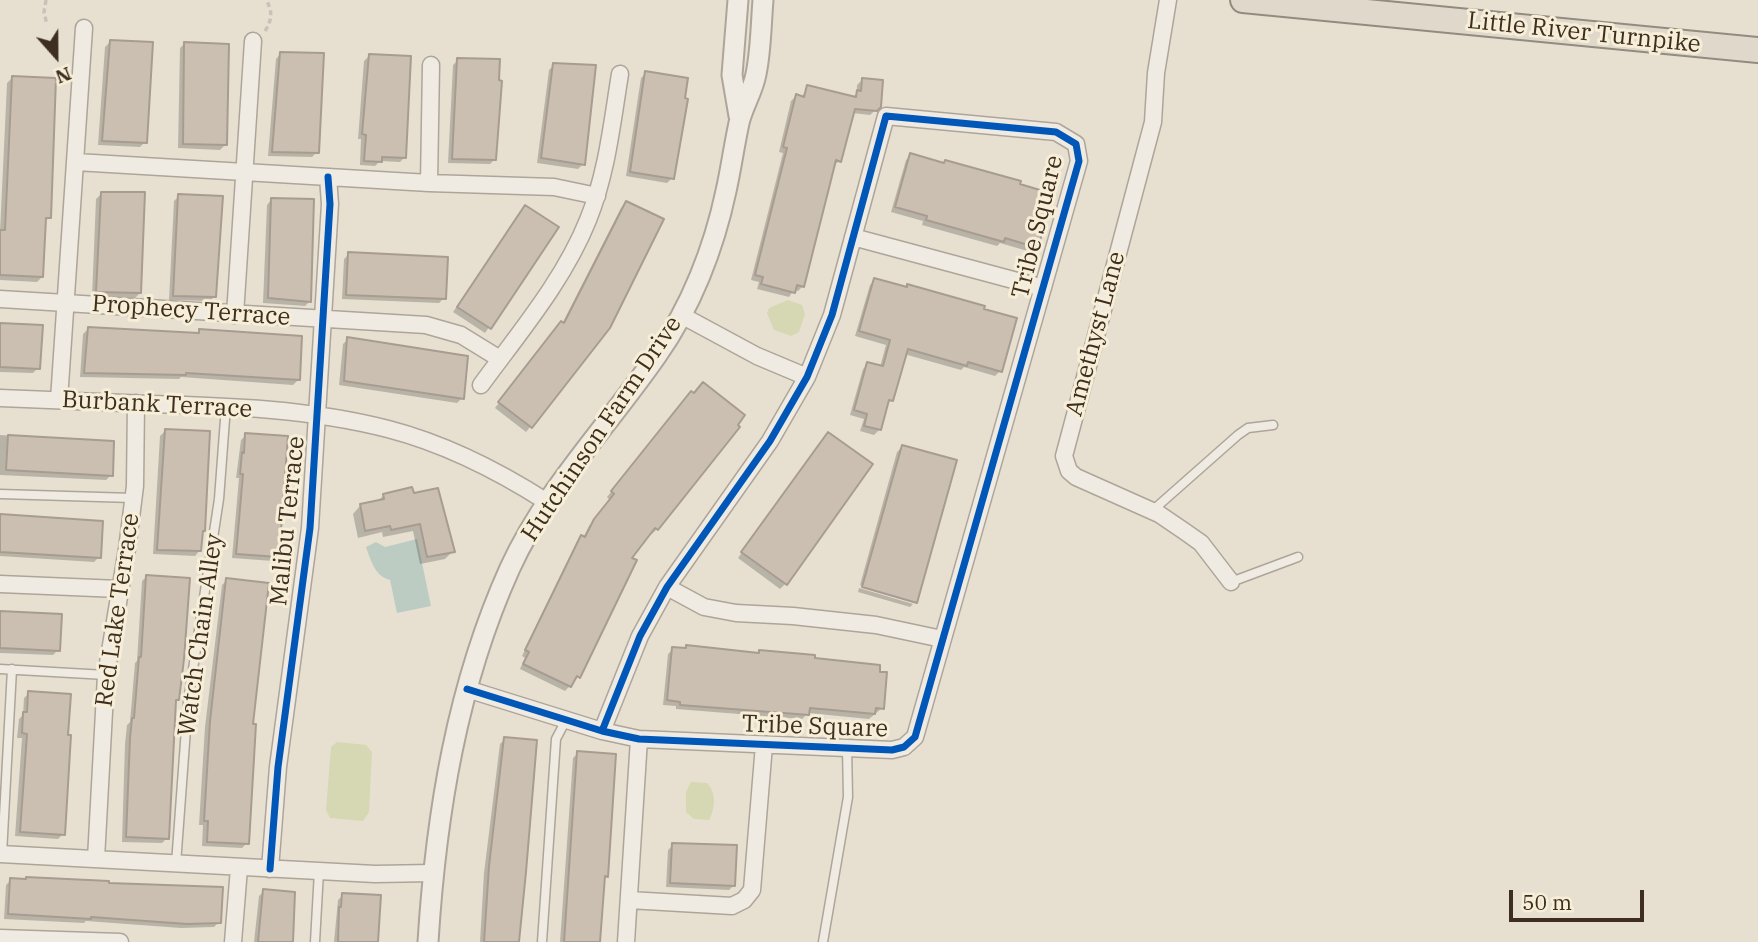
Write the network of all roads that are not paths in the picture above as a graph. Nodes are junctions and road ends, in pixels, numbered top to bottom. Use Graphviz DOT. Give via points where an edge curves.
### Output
graph roads {
  1 [pos="738,0"];
  2 [pos="763,0"];
  3 [pos="1168,0"];
  4 [pos="1243,0"];
  5 [pos="84,28"];
  6 [pos="253,41"];
  7 [pos="1749,52"];
  8 [pos="431,65"];
  9 [pos="620,74"];
  10 [pos="739,121"];
  11 [pos="76,162"];
  12 [pos="244,172"];
  13 [pos="328,177"];
  14 [pos="429,183"];
  15 [pos="597,196"];
  16 [pos="853,237"];
  17 [pos="1043,288"];
  18 [pos="0,299"];
  19 [pos="66,302"];
  20 [pos="235,315"];
  21 [pos="681,315"];
  22 [pos="321,320"];
  23 [pos="500,359"];
  24 [pos="807,377"];
  25 [pos="481,385"];
  26 [pos="0,398"];
  27 [pos="59,400"];
  28 [pos="136,403"];
  29 [pos="226,406"];
  30 [pos="317,415"];
  31 [pos="1272,425"];
  32 [pos="0,494"];
  33 [pos="133,498"];
  34 [pos="547,502"];
  35 [pos="1152,511"];
  36 [pos="1298,557"];
  37 [pos="1231,582"];
  38 [pos="0,584"];
  39 [pos="667,587"];
  40 [pos="120,589"];
  41 [pos="942,639"];
  42 [pos="0,669"];
  43 [pos="12,669"];
  44 [pos="106,675"];
  45 [pos="467,689"];
  46 [pos="566,720"];
  47 [pos="602,731"];
  48 [pos="639,739"];
  49 [pos="764,745"];
  50 [pos="847,748"];
  51 [pos="1,854"];
  52 [pos="96,859"];
  53 [pos="176,864"];
  54 [pos="239,868"];
  55 [pos="270,869"];
  56 [pos="319,871"];
  57 [pos="433,873"];
  58 [pos="629,900"];
  59 [pos="0,938"];
  60 [pos="120,942"];
  61 [pos="233,942"];
  62 [pos="315,942"];
  63 [pos="428,942"];
  64 [pos="541,942"];
  65 [pos="626,942"];
  66 [pos="822,942"];
  1 -- 10 [label="street, Hutchinson Farm Drive" via="732,75"];
  2 -- 10 [label="street, Hutchinson Farm Drive" via="756,74"];
  3 -- 35 [label="street, Amethyst Lane" via="1152,129 1064,456 1076,477"];
  4 -- 7 [label="highway, Little River Turnpike"];
  5 -- 11 [label="street"];
  6 -- 12 [label="street"];
  8 -- 14 [label="street"];
  9 -- 15 [label="street"];
  10 -- 21 [label="street, Hutchinson Farm Drive" via="714,240"];
  11 -- 12 [label="street"];
  11 -- 19 [label="street"];
  12 -- 13 [label="street"];
  12 -- 20 [label="street"];
  13 -- 14 [label="street"];
  13 -- 22 [label="street, Malibu Terrace"];
  14 -- 15 [label="street" via="554,187"];
  15 -- 23 [label="street" via="560,274"];
  16 -- 17 [label="street"];
  16 -- 17 [label="street, Tribe Square" via="886,116 1056,132 1076,144 1080,161"];
  16 -- 24 [label="street, Tribe Square" via="832,315"];
  17 -- 41 [label="street, Tribe Square"];
  18 -- 19 [label="street, Prophecy Terrace"];
  19 -- 20 [label="street, Prophecy Terrace"];
  19 -- 27 [label="street"];
  20 -- 22 [label="street, Prophecy Terrace"];
  21 -- 24 [label="street"];
  21 -- 34 [label="street, Hutchinson Farm Drive" via="658,354"];
  22 -- 23 [label="street, Prophecy Terrace" via="426,325 461,335"];
  22 -- 30 [label="street, Malibu Terrace"];
  23 -- 25 [label="street"];
  24 -- 39 [label="street, Tribe Square" via="770,441"];
  26 -- 27 [label="street, Burbank Terrace"];
  27 -- 28 [label="street, Burbank Terrace"];
  28 -- 29 [label="street, Burbank Terrace"];
  28 -- 33 [label="street, Red Lake Terrace"];
  29 -- 30 [label="street, Burbank Terrace"];
  29 -- 53 [label="lane, Watch Chain Alley" via="218,512 188,702"];
  30 -- 34 [label="street, Burbank Terrace" via="388,429 446,449 498,471"];
  30 -- 55 [label="street, Malibu Terrace" via="310,528 278,767"];
  31 -- 35 [label="lane" via="1248,428 1238,435"];
  32 -- 33 [label="lane"];
  33 -- 40 [label="street, Red Lake Terrace"];
  34 -- 45 [label="street, Hutchinson Farm Drive" via="510,568"];
  35 -- 37 [label="street, Amethyst Lane" via="1200,543"];
  36 -- 37 [label="lane"];
  38 -- 40 [label="street"];
  39 -- 41 [label="street" via="704,607 876,625"];
  39 -- 47 [label="street, Tribe Square" via="640,636"];
  40 -- 44 [label="street, Red Lake Terrace"];
  41 -- 50 [label="street, Tribe Square" via="915,737 892,751"];
  42 -- 43 [label="lane"];
  43 -- 44 [label="lane"];
  43 -- 51 [label="lane"];
  44 -- 52 [label="street, Red Lake Terrace"];
  45 -- 46 [label="street, Tribe Square"];
  45 -- 57 [label="street, Hutchinson Farm Drive" via="444,791"];
  46 -- 47 [label="street, Tribe Square"];
  46 -- 64 [label="lane" via="556,739"];
  47 -- 48 [label="street, Tribe Square"];
  48 -- 49 [label="street, Tribe Square"];
  48 -- 58 [label="street"];
  49 -- 50 [label="street, Tribe Square"];
  49 -- 58 [label="street" via="752,890 744,900 732,906"];
  50 -- 66 [label="lane" via="848,797"];
  51 -- 52 [label="street"];
  52 -- 53 [label="street"];
  53 -- 54 [label="street"];
  54 -- 55 [label="street"];
  54 -- 61 [label="street"];
  55 -- 56 [label="street"];
  56 -- 57 [label="street"];
  56 -- 62 [label="lane"];
  57 -- 63 [label="street, Hutchinson Farm Drive"];
  58 -- 65 [label="street"];
  59 -- 60 [label="street"];
}
